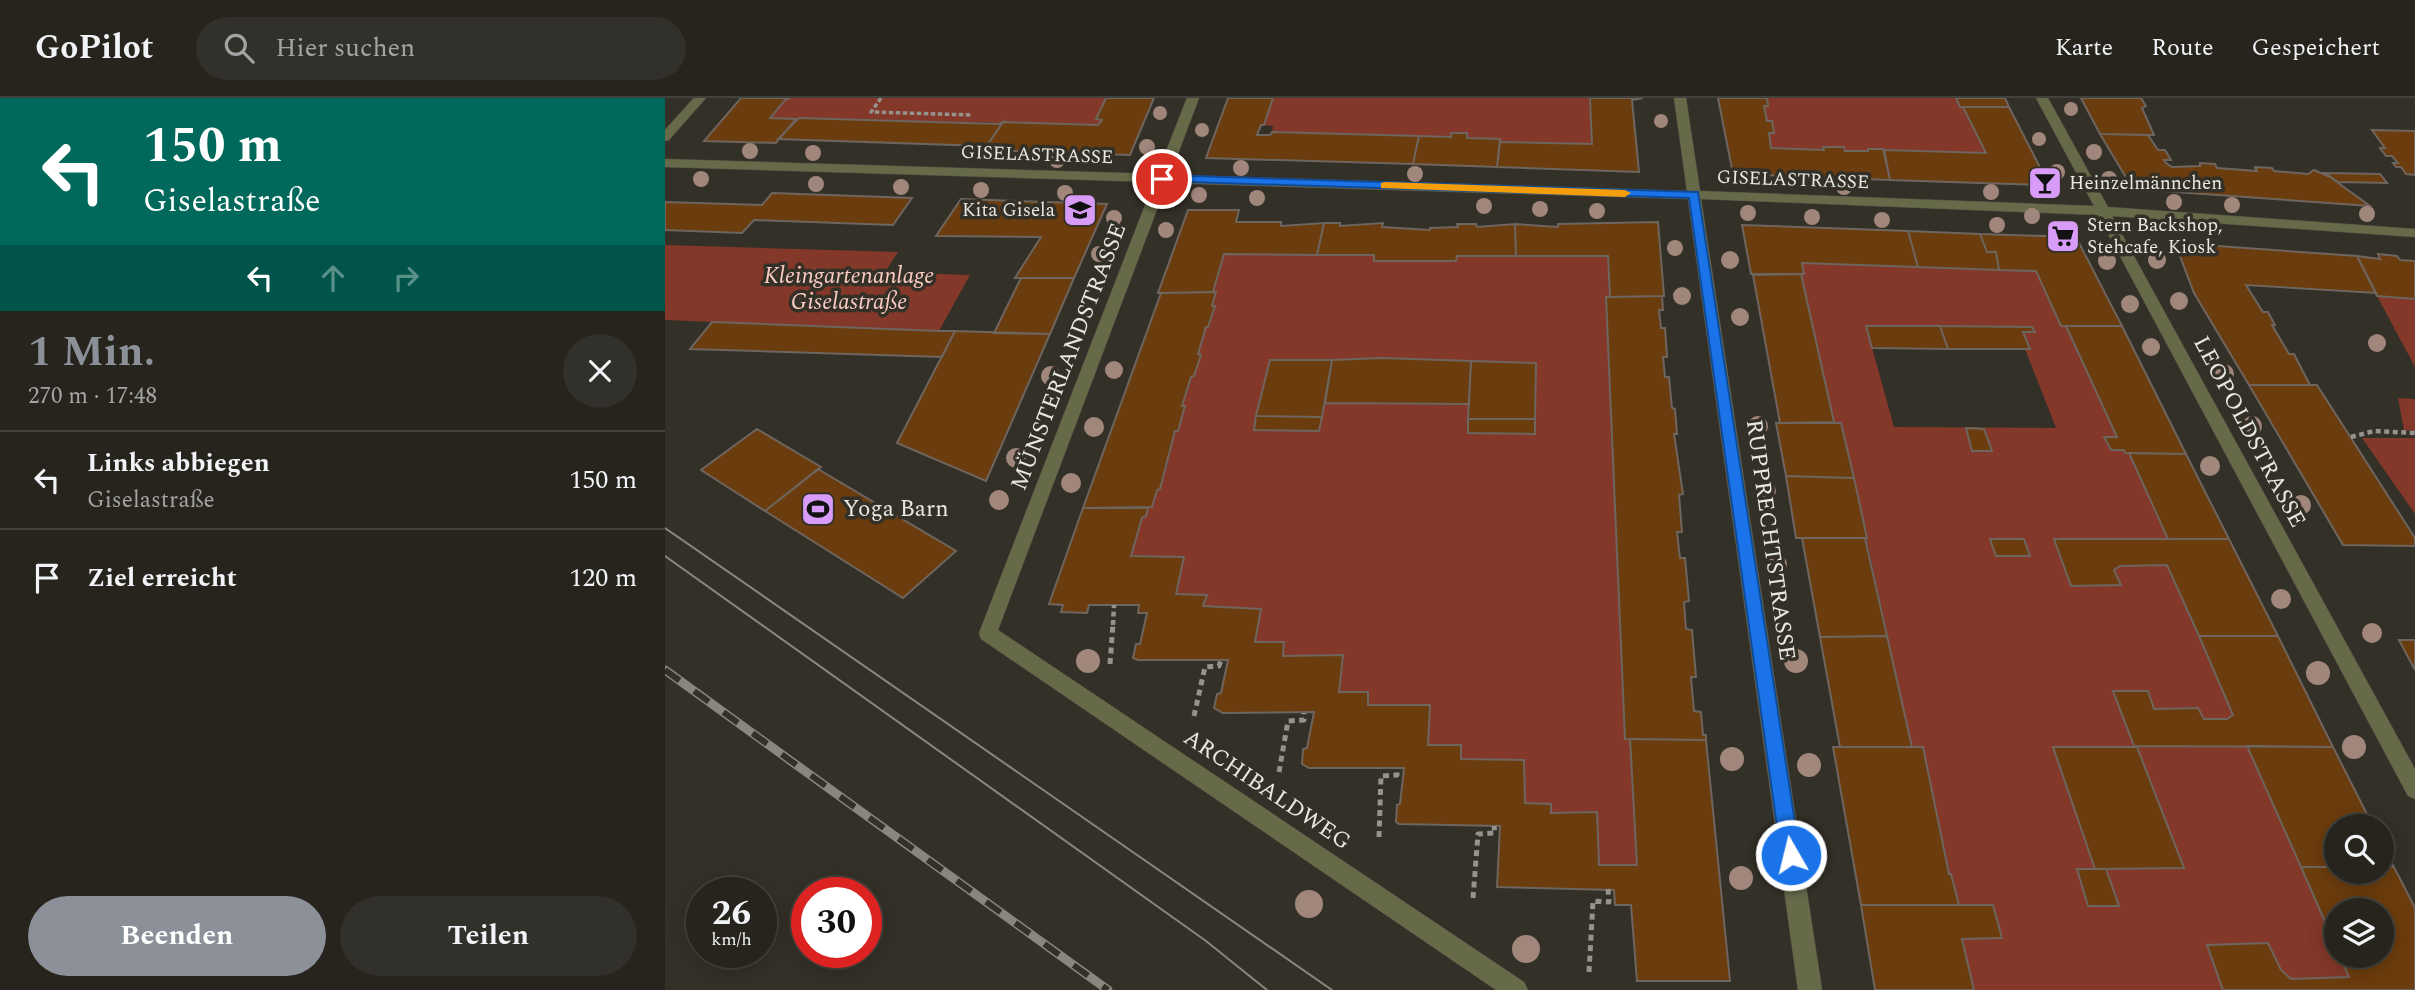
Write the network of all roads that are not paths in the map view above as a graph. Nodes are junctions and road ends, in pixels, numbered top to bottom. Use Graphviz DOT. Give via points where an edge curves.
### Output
graph roads {
  1 [pos="700,98"];
  2 [pos="1192,98"];
  3 [pos="1680,98"];
  4 [pos="2042,98"];
  5 [pos="665,137"];
  6 [pos="665,163"];
  7 [pos="1162,179"];
  8 [pos="1694,195"];
  9 [pos="2104,211"];
  10 [pos="2415,233"];
  11 [pos="988,633"];
  12 [pos="2415,789"];
  13 [pos="1516,990"];
  14 [pos="1810,990"];
  1 -- 5 [label="street"];
  2 -- 7 [label="street, MÜNSTERLANDSTRASSE"];
  3 -- 8 [label="street, RUPPRECHTSTRASSE"];
  4 -- 9 [label="street, LEOPOLDSTRASSE"];
  6 -- 7 [label="street, GISELASTRASSE"];
  7 -- 8 [label="street, GISELASTRASSE"];
  7 -- 11 [label="street, MÜNSTERLANDSTRASSE"];
  8 -- 9 [label="street, GISELASTRASSE"];
  8 -- 14 [label="street, RUPPRECHTSTRASSE"];
  9 -- 10 [label="street, GISELASTRASSE"];
  9 -- 12 [label="street, LEOPOLDSTRASSE"];
  11 -- 13 [label="street, ARCHIBALDWEG"];
}
